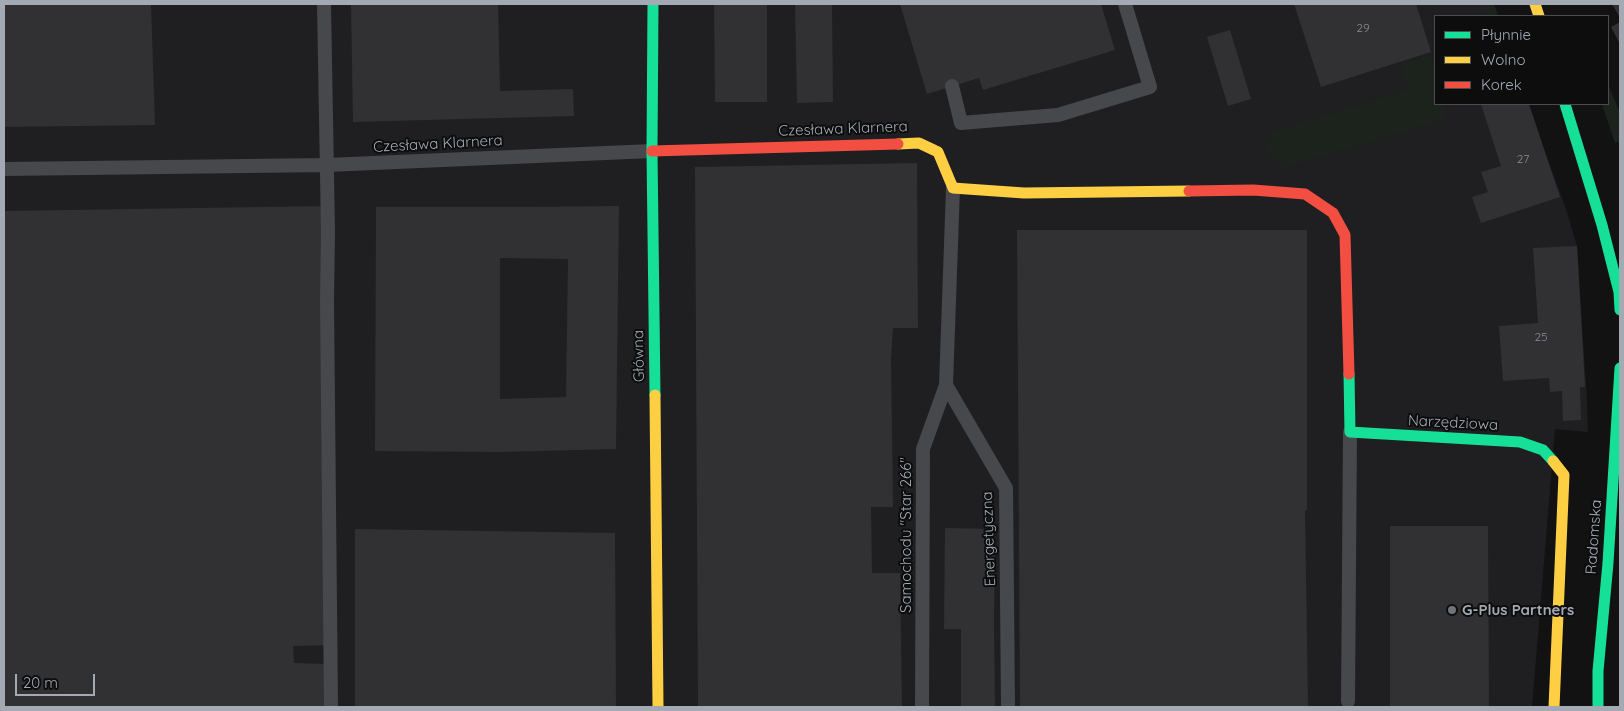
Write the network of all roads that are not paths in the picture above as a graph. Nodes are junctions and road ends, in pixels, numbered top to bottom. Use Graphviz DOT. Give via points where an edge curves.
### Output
graph roads {
  1 [pos="324,4"];
  2 [pos="653,4"];
  3 [pos="1125,4"];
  4 [pos="952,86"];
  5 [pos="1565,105"];
  6 [pos="652,151"];
  7 [pos="327,165"];
  8 [pos="4,169"];
  9 [pos="954,188"];
  10 [pos="1620,310"];
  11 [pos="1620,368"];
  12 [pos="946,385"];
  13 [pos="1350,432"];
  14 [pos="1348,701"];
  15 [pos="331,707"];
  16 [pos="658,707"];
  17 [pos="922,707"];
  18 [pos="1008,707"];
  19 [pos="1554,707"];
  20 [pos="1598,707"];
  1 -- 7 [label="lane"];
  2 -- 6 [label="street, Główna"];
  3 -- 4 [label="lane" via="1150,87 1058,115 961,122"];
  5 -- 10 [label="street" via="1602,225 1619,292"];
  6 -- 7 [label="lane, Czesława Klarnera"];
  6 -- 9 [label="street, Czesława Klarnera" via="919,143 938,152"];
  6 -- 16 [label="street, Główna"];
  7 -- 8 [label="lane, Czesława Klarnera"];
  7 -- 15 [label="lane"];
  9 -- 12 [label="lane, Samochodu \"Star 266\""];
  9 -- 13 [label="street" via="1024,192 1252,190 1305,194 1333,214 1345,235"];
  11 -- 20 [label="street, Radomska"];
  12 -- 17 [label="lane, Samochodu \"Star 266\"" via="923,449"];
  12 -- 18 [label="lane, Energetyczna" via="1006,488"];
  13 -- 14 [label="lane"];
  13 -- 19 [label="street, Narzędziowa" via="1520,442 1542,450 1559,467 1564,479"];
}
